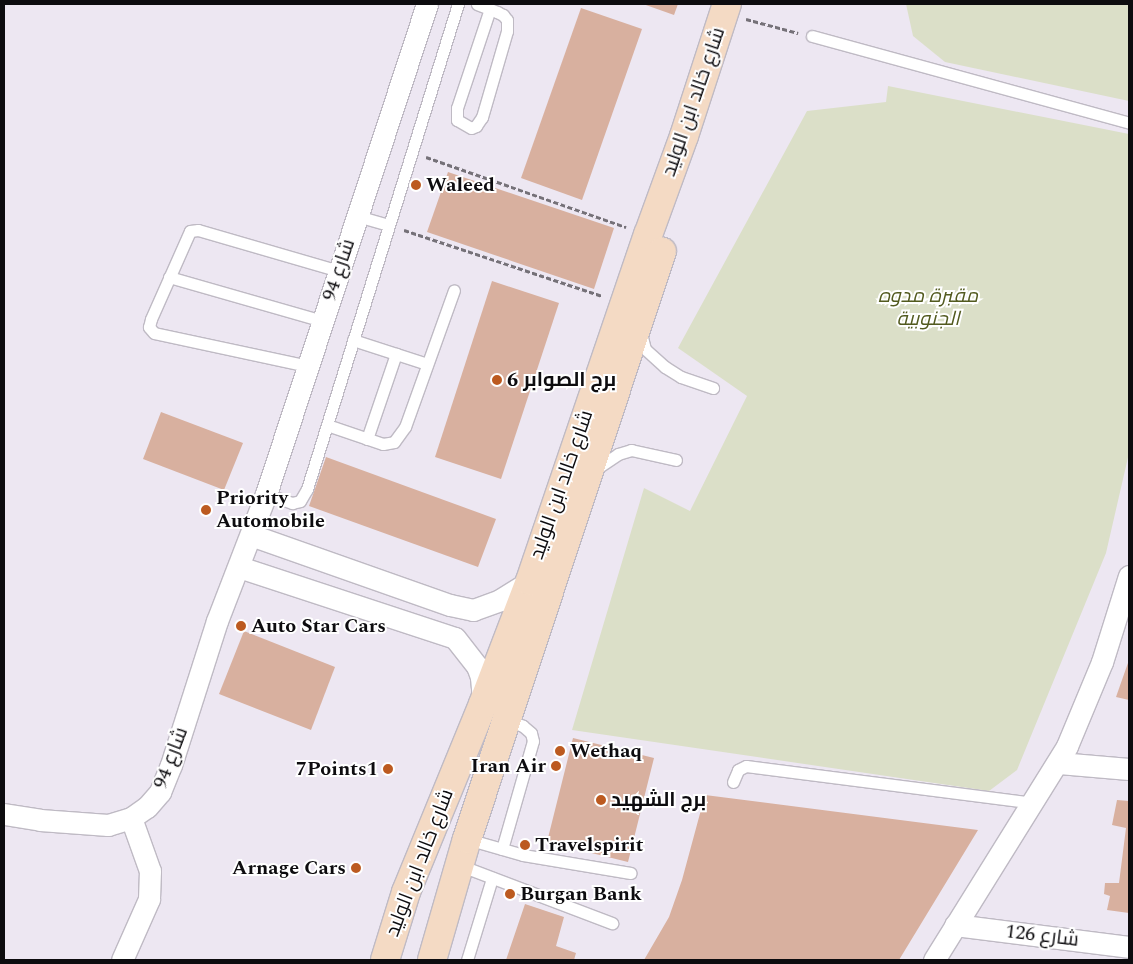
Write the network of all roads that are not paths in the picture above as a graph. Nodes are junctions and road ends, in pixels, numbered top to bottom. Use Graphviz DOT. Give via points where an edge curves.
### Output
graph roads {
  1 [pos="427,4"];
  2 [pos="458,4"];
  3 [pos="477,4"];
  4 [pos="736,8"];
  5 [pos="490,9"];
  6 [pos="812,36"];
  7 [pos="1129,123"];
  8 [pos="357,216"];
  9 [pos="388,225"];
  10 [pos="338,271"];
  11 [pos="169,277"];
  12 [pos="454,290"];
  13 [pos="631,314"];
  14 [pos="322,321"];
  15 [pos="353,340"];
  16 [pos="396,354"];
  17 [pos="428,364"];
  18 [pos="308,366"];
  19 [pos="713,388"];
  20 [pos="327,425"];
  21 [pos="367,439"];
  22 [pos="676,460"];
  23 [pos="588,478"];
  24 [pos="266,494"];
  25 [pos="251,536"];
  26 [pos="239,567"];
  27 [pos="1129,576"];
  28 [pos="530,581"];
  29 [pos="483,704"];
  30 [pos="507,720"];
  31 [pos="1058,762"];
  32 [pos="1129,769"];
  33 [pos="732,782"];
  34 [pos="1034,803"];
  35 [pos="4,814"];
  36 [pos="131,818"];
  37 [pos="467,839"];
  38 [pos="502,849"];
  39 [pos="459,865"];
  40 [pos="630,873"];
  41 [pos="492,878"];
  42 [pos="612,923"];
  43 [pos="955,925"];
  44 [pos="1129,947"];
  45 [pos="122,960"];
  46 [pos="385,960"];
  47 [pos="432,960"];
  48 [pos="467,960"];
  49 [pos="934,960"];
  1 -- 8 [label="street, شارع 94"];
  2 -- 9 [label="lane"];
  3 -- 5 [label="lane"];
  4 -- 13 [label="main road, شارع خالد ابن الوليد"];
  5 -- 5 [label="lane" via="503,15 507,31 482,117 476,126 470,128 457,120 457,108"];
  6 -- 7 [label="lane"];
  8 -- 9 [label="lane"];
  8 -- 10 [label="street, شارع 94"];
  9 -- 15 [label="lane"];
  10 -- 11 [label="lane" via="190,230"];
  10 -- 14 [label="street, شارع 94"];
  11 -- 14 [label="lane"];
  11 -- 18 [label="lane" via="151,319 149,327 154,333"];
  12 -- 17 [label="lane"];
  13 -- 19 [label="lane" via="645,349 681,377"];
  13 -- 23 [label="main road, شارع خالد ابن الوليد"];
  13 -- 28 [label="main road, شارع خالد ابن الوليد"];
  14 -- 18 [label="street, شارع 94"];
  15 -- 16 [label="lane"];
  15 -- 20 [label="lane"];
  16 -- 17 [label="lane"];
  16 -- 21 [label="lane"];
  17 -- 21 [label="lane" via="405,427 394,442 383,444"];
  18 -- 24 [label="street, شارع 94"];
  20 -- 21 [label="lane"];
  20 -- 24 [label="lane" via="304,497 292,503"];
  22 -- 23 [label="lane" via="631,450 601,463"];
  23 -- 30 [label="main road, شارع خالد ابن الوليد"];
  24 -- 25 [label="street, شارع 94"];
  25 -- 26 [label="street, شارع 94"];
  25 -- 28 [label="street" via="450,605 473,610 500,600"];
  26 -- 29 [label="street" via="455,638 477,666"];
  26 -- 36 [label="street, شارع 94" via="217,621 160,792"];
  27 -- 31 [label="street" via="1093,687"];
  28 -- 29 [label="main road, شارع خالد ابن الوليد"];
  29 -- 46 [label="main road, شارع خالد ابن الوليد" via="406,892"];
  30 -- 37 [label="main road, شارع خالد ابن الوليد"];
  30 -- 38 [label="lane" via="523,726 531,733 533,741"];
  31 -- 32 [label="street"];
  31 -- 34 [label="street"];
  33 -- 34 [label="lane" via="738,770 746,766"];
  34 -- 43 [label="street"];
  35 -- 36 [label="street, شارع 94" via="108,825"];
  36 -- 45 [label="street" via="150,871 149,890"];
  37 -- 38 [label="lane"];
  37 -- 39 [label="main road, شارع خالد ابن الوليد"];
  38 -- 40 [label="lane"];
  39 -- 41 [label="lane"];
  39 -- 47 [label="main road, شارع خالد ابن الوليد"];
  41 -- 42 [label="lane"];
  41 -- 48 [label="lane"];
  43 -- 44 [label="street, شارع 126"];
  43 -- 49 [label="street"];
}
